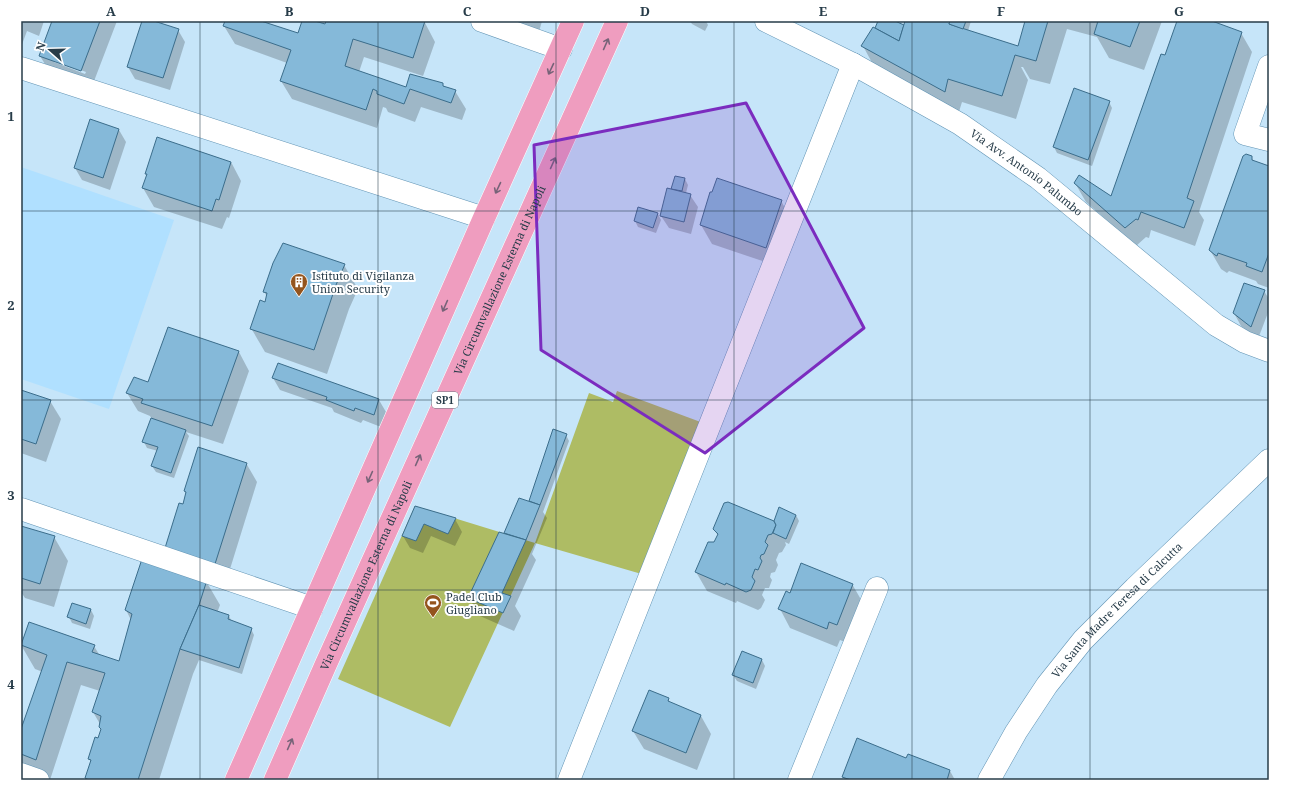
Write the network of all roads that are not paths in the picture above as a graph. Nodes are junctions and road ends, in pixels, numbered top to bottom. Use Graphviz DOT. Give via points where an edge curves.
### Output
graph roads {
  1 [pos="482,21"];
  2 [pos="573,21"];
  3 [pos="617,21"];
  4 [pos="766,21"];
  5 [pos="561,49"];
  6 [pos="853,64"];
  7 [pos="1269,66"];
  8 [pos="21,68"];
  9 [pos="1269,140"];
  10 [pos="484,218"];
  11 [pos="1269,351"];
  12 [pos="1269,460"];
  13 [pos="21,509"];
  14 [pos="877,588"];
  15 [pos="312,608"];
  16 [pos="21,774"];
  17 [pos="38,780"];
  18 [pos="236,780"];
  19 [pos="275,780"];
  20 [pos="569,780"];
  21 [pos="799,780"];
  22 [pos="989,780"];
  1 -- 5 [label="street"];
  2 -- 5 [label="main road"];
  19 -- 3 [label="main road, Via Circumvallazione Esterna di Napoli / SP1, one-way"];
  4 -- 6 [label="street, Via Avv. Antonio Palumbo"];
  5 -- 10 [label="main road, one-way"];
  6 -- 11 [label="street, Via Avv. Antonio Palumbo" via="960,124 1038,178 1216,325 1245,342"];
  6 -- 20 [label="street"];
  7 -- 9 [label="street" via="1245,134"];
  8 -- 10 [label="street"];
  10 -- 15 [label="main road, one-way"];
  12 -- 22 [label="street, Via Santa Madre Teresa di Calcutta" via="1083,640 1047,685"];
  13 -- 15 [label="street"];
  14 -- 21 [label="street"];
  15 -- 18 [label="main road"];
  16 -- 17 [label="street"];
}
